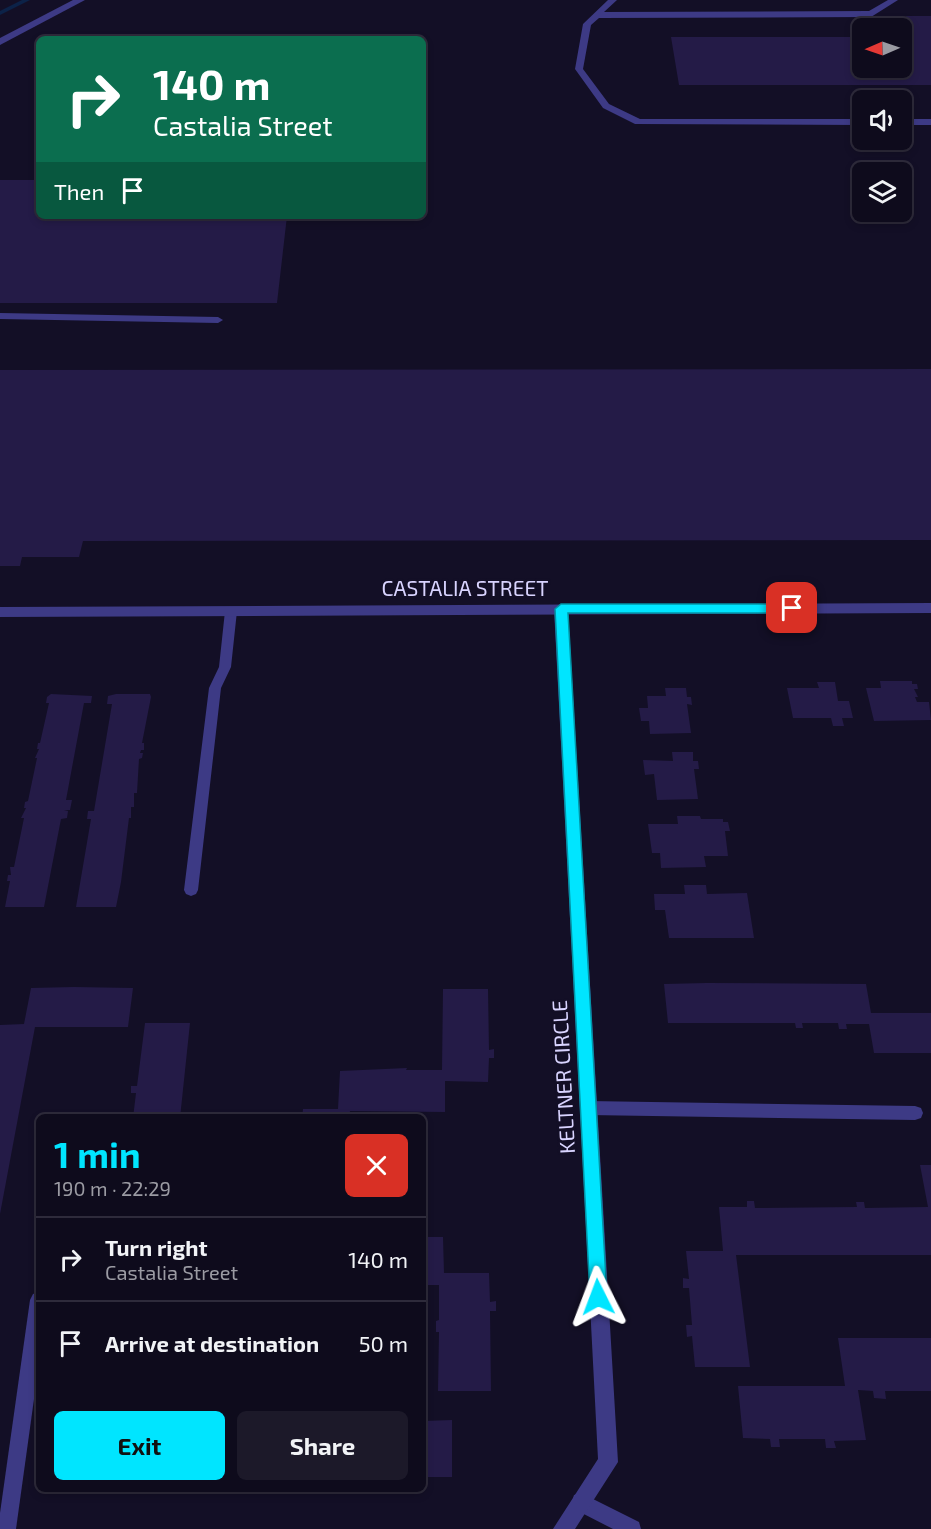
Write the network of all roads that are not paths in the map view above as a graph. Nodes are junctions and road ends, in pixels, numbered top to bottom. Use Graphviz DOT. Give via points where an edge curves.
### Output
graph roads {
  1 [pos="80,0"];
  2 [pos="613,0"];
  3 [pos="894,0"];
  4 [pos="596,15"];
  5 [pos="0,42"];
  6 [pos="852,122"];
  7 [pos="912,122"];
  8 [pos="931,122"];
  9 [pos="0,316"];
  10 [pos="218,321"];
  11 [pos="931,608"];
  12 [pos="561,609"];
  13 [pos="231,611"];
  14 [pos="0,612"];
  15 [pos="192,890"];
  16 [pos="588,1108"];
  17 [pos="915,1113"];
  18 [pos="36,1321"];
  19 [pos="581,1502"];
  20 [pos="7,1529"];
  21 [pos="563,1529"];
  22 [pos="632,1529"];
  1 -- 5 [label="street"];
  2 -- 4 [label="lane"];
  3 -- 4 [label="lane" via="871,14"];
  4 -- 6 [label="lane" via="587,24 579,69 606,106 638,122"];
  7 -- 8 [label="lane"];
  9 -- 10 [label="lane"];
  11 -- 12 [label="street, CASTALIA STREET"];
  12 -- 13 [label="street, CASTALIA STREET"];
  12 -- 16 [label="street, KELTNER CIRCLE"];
  13 -- 14 [label="street, CASTALIA STREET"];
  13 -- 15 [label="lane" via="225,667 215,688"];
  16 -- 17 [label="lane"];
  16 -- 19 [label="street, KELTNER CIRCLE" via="608,1462"];
  18 -- 20 [label="lane"];
  19 -- 21 [label="street, KELTNER CIRCLE"];
  19 -- 22 [label="lane"];
}
